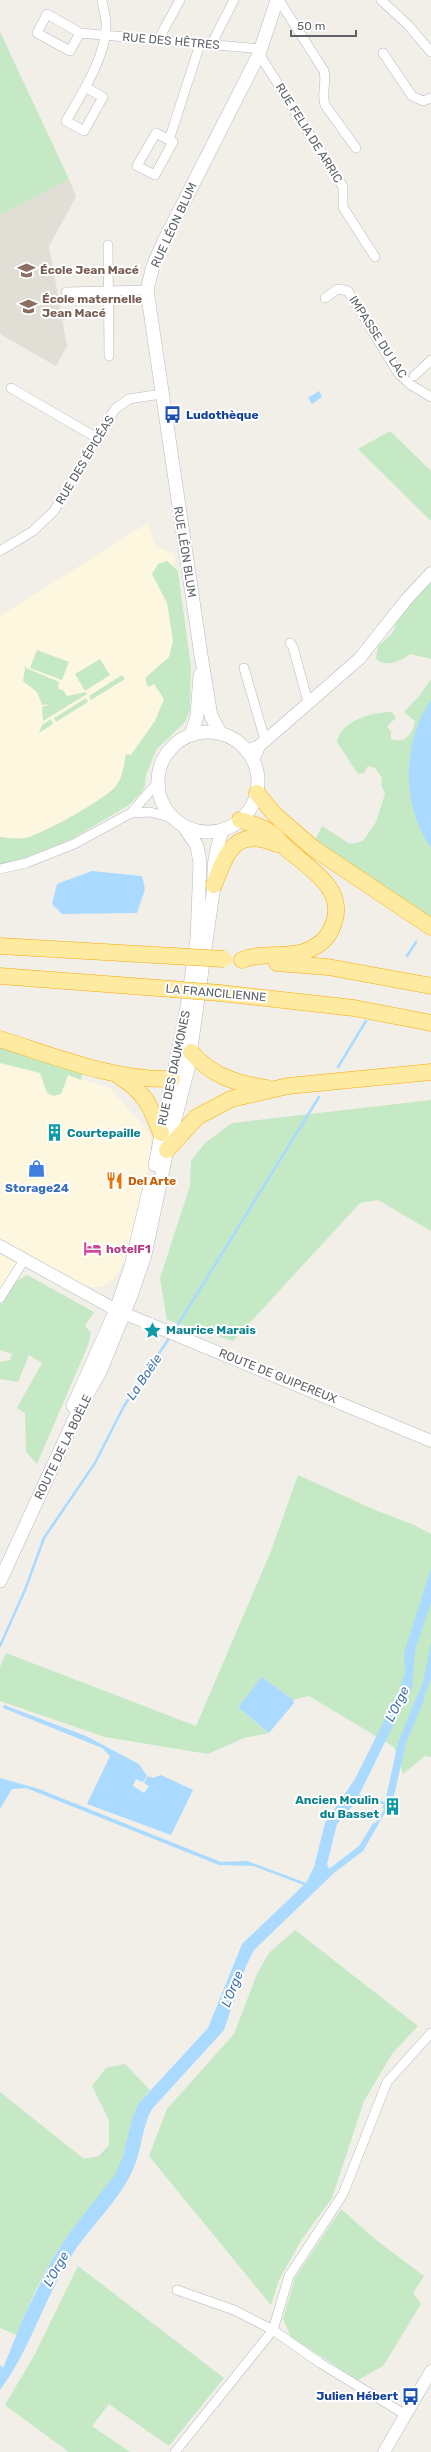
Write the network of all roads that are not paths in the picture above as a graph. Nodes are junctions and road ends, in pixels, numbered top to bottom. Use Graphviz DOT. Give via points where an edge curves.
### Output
graph roads {
  1 [pos="102,0"];
  2 [pos="180,0"];
  3 [pos="234,0"];
  4 [pos="278,0"];
  5 [pos="381,0"];
  6 [pos="80,33"];
  7 [pos="105,36"];
  8 [pos="158,40"];
  9 [pos="200,44"];
  10 [pos="211,45"];
  11 [pos="260,51"];
  12 [pos="431,52"];
  13 [pos="383,53"];
  14 [pos="85,87"];
  15 [pos="431,98"];
  16 [pos="169,140"];
  17 [pos="356,148"];
  18 [pos="108,245"];
  19 [pos="375,256"];
  20 [pos="108,290"];
  21 [pos="147,290"];
  22 [pos="66,292"];
  23 [pos="325,298"];
  24 [pos="109,356"];
  25 [pos="431,360"];
  26 [pos="414,376"];
  27 [pos="11,388"];
  28 [pos="161,394"];
  29 [pos="431,397"];
  30 [pos="97,438"];
  31 [pos="0,552"];
  32 [pos="431,573"];
  33 [pos="290,643"];
  34 [pos="201,655"];
  35 [pos="244,668"];
  36 [pos="308,702"];
  37 [pos="221,734"];
  38 [pos="191,735"];
  39 [pos="262,743"];
  40 [pos="250,756"];
  41 [pos="158,782"];
  42 [pos="257,793"];
  43 [pos="131,813"];
  44 [pos="240,820"];
  45 [pos="178,822"];
  46 [pos="222,830"];
  47 [pos="286,848"];
  48 [pos="0,869"];
  49 [pos="214,885"];
  50 [pos="431,927"];
  51 [pos="0,946"];
  52 [pos="242,960"];
  53 [pos="0,976"];
  54 [pos="431,986"];
  55 [pos="431,1023"];
  56 [pos="181,1037"];
  57 [pos="0,1039"];
  58 [pos="191,1052"];
  59 [pos="188,1069"];
  60 [pos="431,1072"];
  61 [pos="115,1074"];
  62 [pos="172,1079"];
  63 [pos="272,1088"];
  64 [pos="161,1133"];
  65 [pos="167,1150"];
  66 [pos="0,1246"];
  67 [pos="24,1260"];
  68 [pos="0,1298"];
  69 [pos="120,1312"];
  70 [pos="431,1441"];
  71 [pos="0,1565"];
  72 [pos="0,1581"];
  73 [pos="431,2033"];
  74 [pos="177,2290"];
  75 [pos="273,2330"];
  76 [pos="431,2371"];
  77 [pos="407,2412"];
  78 [pos="175,2452"];
  79 [pos="384,2452"];
  1 -- 7 [label="street"];
  2 -- 8 [label="street"];
  3 -- 10 [label="street"];
  4 -- 11 [label="main road, RUE LÉON BLUM"];
  4 -- 17 [label="street" via="324,71 325,105"];
  5 -- 12 [label="street" via="408,25"];
  6 -- 6 [label="street, RUE DES HÊTRES" via="47,14 37,32 70,51"];
  6 -- 7 [label="street, RUE DES HÊTRES"];
  7 -- 8 [label="street, RUE DES HÊTRES"];
  7 -- 14 [label="street"];
  8 -- 9 [label="street, RUE DES HÊTRES"];
  9 -- 10 [label="street, RUE DES HÊTRES"];
  9 -- 16 [label="street"];
  10 -- 11 [label="street, RUE DES HÊTRES"];
  11 -- 19 [label="street, RUE FELIA DE ARRIC" via="343,187 343,207"];
  11 -- 21 [label="main road, RUE LÉON BLUM" via="163,243"];
  13 -- 15 [label="street" via="412,96 423,101"];
  14 -- 14 [label="street" via="66,121 84,131 103,96"];
  16 -- 16 [label="street" via="156,133 137,166 155,175 173,142"];
  18 -- 20 [label="street"];
  20 -- 21 [label="street"];
  20 -- 22 [label="street"];
  20 -- 24 [label="street"];
  21 -- 28 [label="main road, RUE LÉON BLUM"];
  23 -- 29 [label="street, IMPASSE DU LAC" via="338,289 348,291 398,373 411,386"];
  25 -- 26 [label="street"];
  27 -- 30 [label="street"];
  28 -- 30 [label="street, RUE DES ÉPICÉAS" via="122,402"];
  28 -- 34 [label="main road, RUE LÉON BLUM"];
  30 -- 31 [label="street, RUE DES ÉPICÉAS" via="54,511 33,531"];
  32 -- 36 [label="street" via="406,600 360,659"];
  33 -- 36 [label="street"];
  34 -- 37 [label="main road, RUE LÉON BLUM" via="211,716"];
  34 -- 38 [label="main road, RUE LÉON BLUM" via="197,716"];
  35 -- 39 [label="street"];
  36 -- 39 [label="street"];
  37 -- 38 [label="main road" via="210,732"];
  37 -- 40 [label="main road" via="238,742"];
  38 -- 41 [label="main road" via="177,743 165,756"];
  39 -- 40 [label="street"];
  40 -- 42 [label="main road" via="258,778"];
  41 -- 43 [label="street"];
  41 -- 45 [label="main road" via="160,798"];
  42 -- 44 [label="main road" via="250,810"];
  42 -- 50 [label="highway" via="274,814 313,848"];
  43 -- 45 [label="street" via="150,812"];
  43 -- 48 [label="street" via="74,844 26,863"];
  44 -- 46 [label="main road"];
  44 -- 47 [label="highway" via="272,833"];
  45 -- 46 [label="main road" via="199,831"];
  45 -- 56 [label="main road, RUE DES DAUMONES" via="197,846 200,893 196,953"];
  46 -- 49 [label="main road, RUE DES DAUMONES" via="213,865"];
  47 -- 49 [label="highway" via="257,837 237,842 228,852"];
  47 -- 52 [label="highway" via="323,878 331,891 336,917 332,929 317,946 304,952 290,955 255,955"];
  49 -- 58 [label="main road, RUE DES DAUMONES"];
  51 -- 52 [label="highway, bridge"];
  52 -- 54 [label="highway" via="328,967"];
  53 -- 55 [label="highway, LA FRANCILIENNE, bridge" via="220,993 339,1006"];
  56 -- 58 [label="main road"];
  56 -- 62 [label="main road, RUE DES DAUMONES"];
  57 -- 61 [label="highway"];
  58 -- 59 [label="main road, RUE DES DAUMONES"];
  58 -- 63 [label="highway" via="207,1068 227,1079"];
  59 -- 62 [label="main road"];
  59 -- 65 [label="main road, RUE DES DAUMONES"];
  60 -- 63 [label="highway"];
  61 -- 62 [label="highway" via="155,1080"];
  61 -- 64 [label="highway" via="144,1095"];
  62 -- 64 [label="main road, RUE DES DAUMONES"];
  63 -- 65 [label="highway" via="232,1099 207,1110 185,1128"];
  64 -- 69 [label="main road, RUE DES DAUMONES" via="142,1228"];
  65 -- 69 [label="main road, RUE DES DAUMONES" via="151,1232"];
  66 -- 67 [label="street, ROUTE DE GUIPEREUX"];
  67 -- 68 [label="street"];
  67 -- 69 [label="street, ROUTE DE GUIPEREUX"];
  69 -- 70 [label="street, ROUTE DE GUIPEREUX"];
  69 -- 71 [label="main road, ROUTE DE LA BOËLE"];
  69 -- 72 [label="main road, ROUTE DE LA BOËLE" via="100,1372 81,1405"];
  73 -- 75 [label="street" via="387,2082 343,2194 289,2276"];
  74 -- 75 [label="street" via="234,2310"];
  75 -- 77 [label="street" via="320,2363 395,2408"];
  75 -- 78 [label="street"];
  76 -- 77 [label="street"];
  77 -- 79 [label="street"];
}
